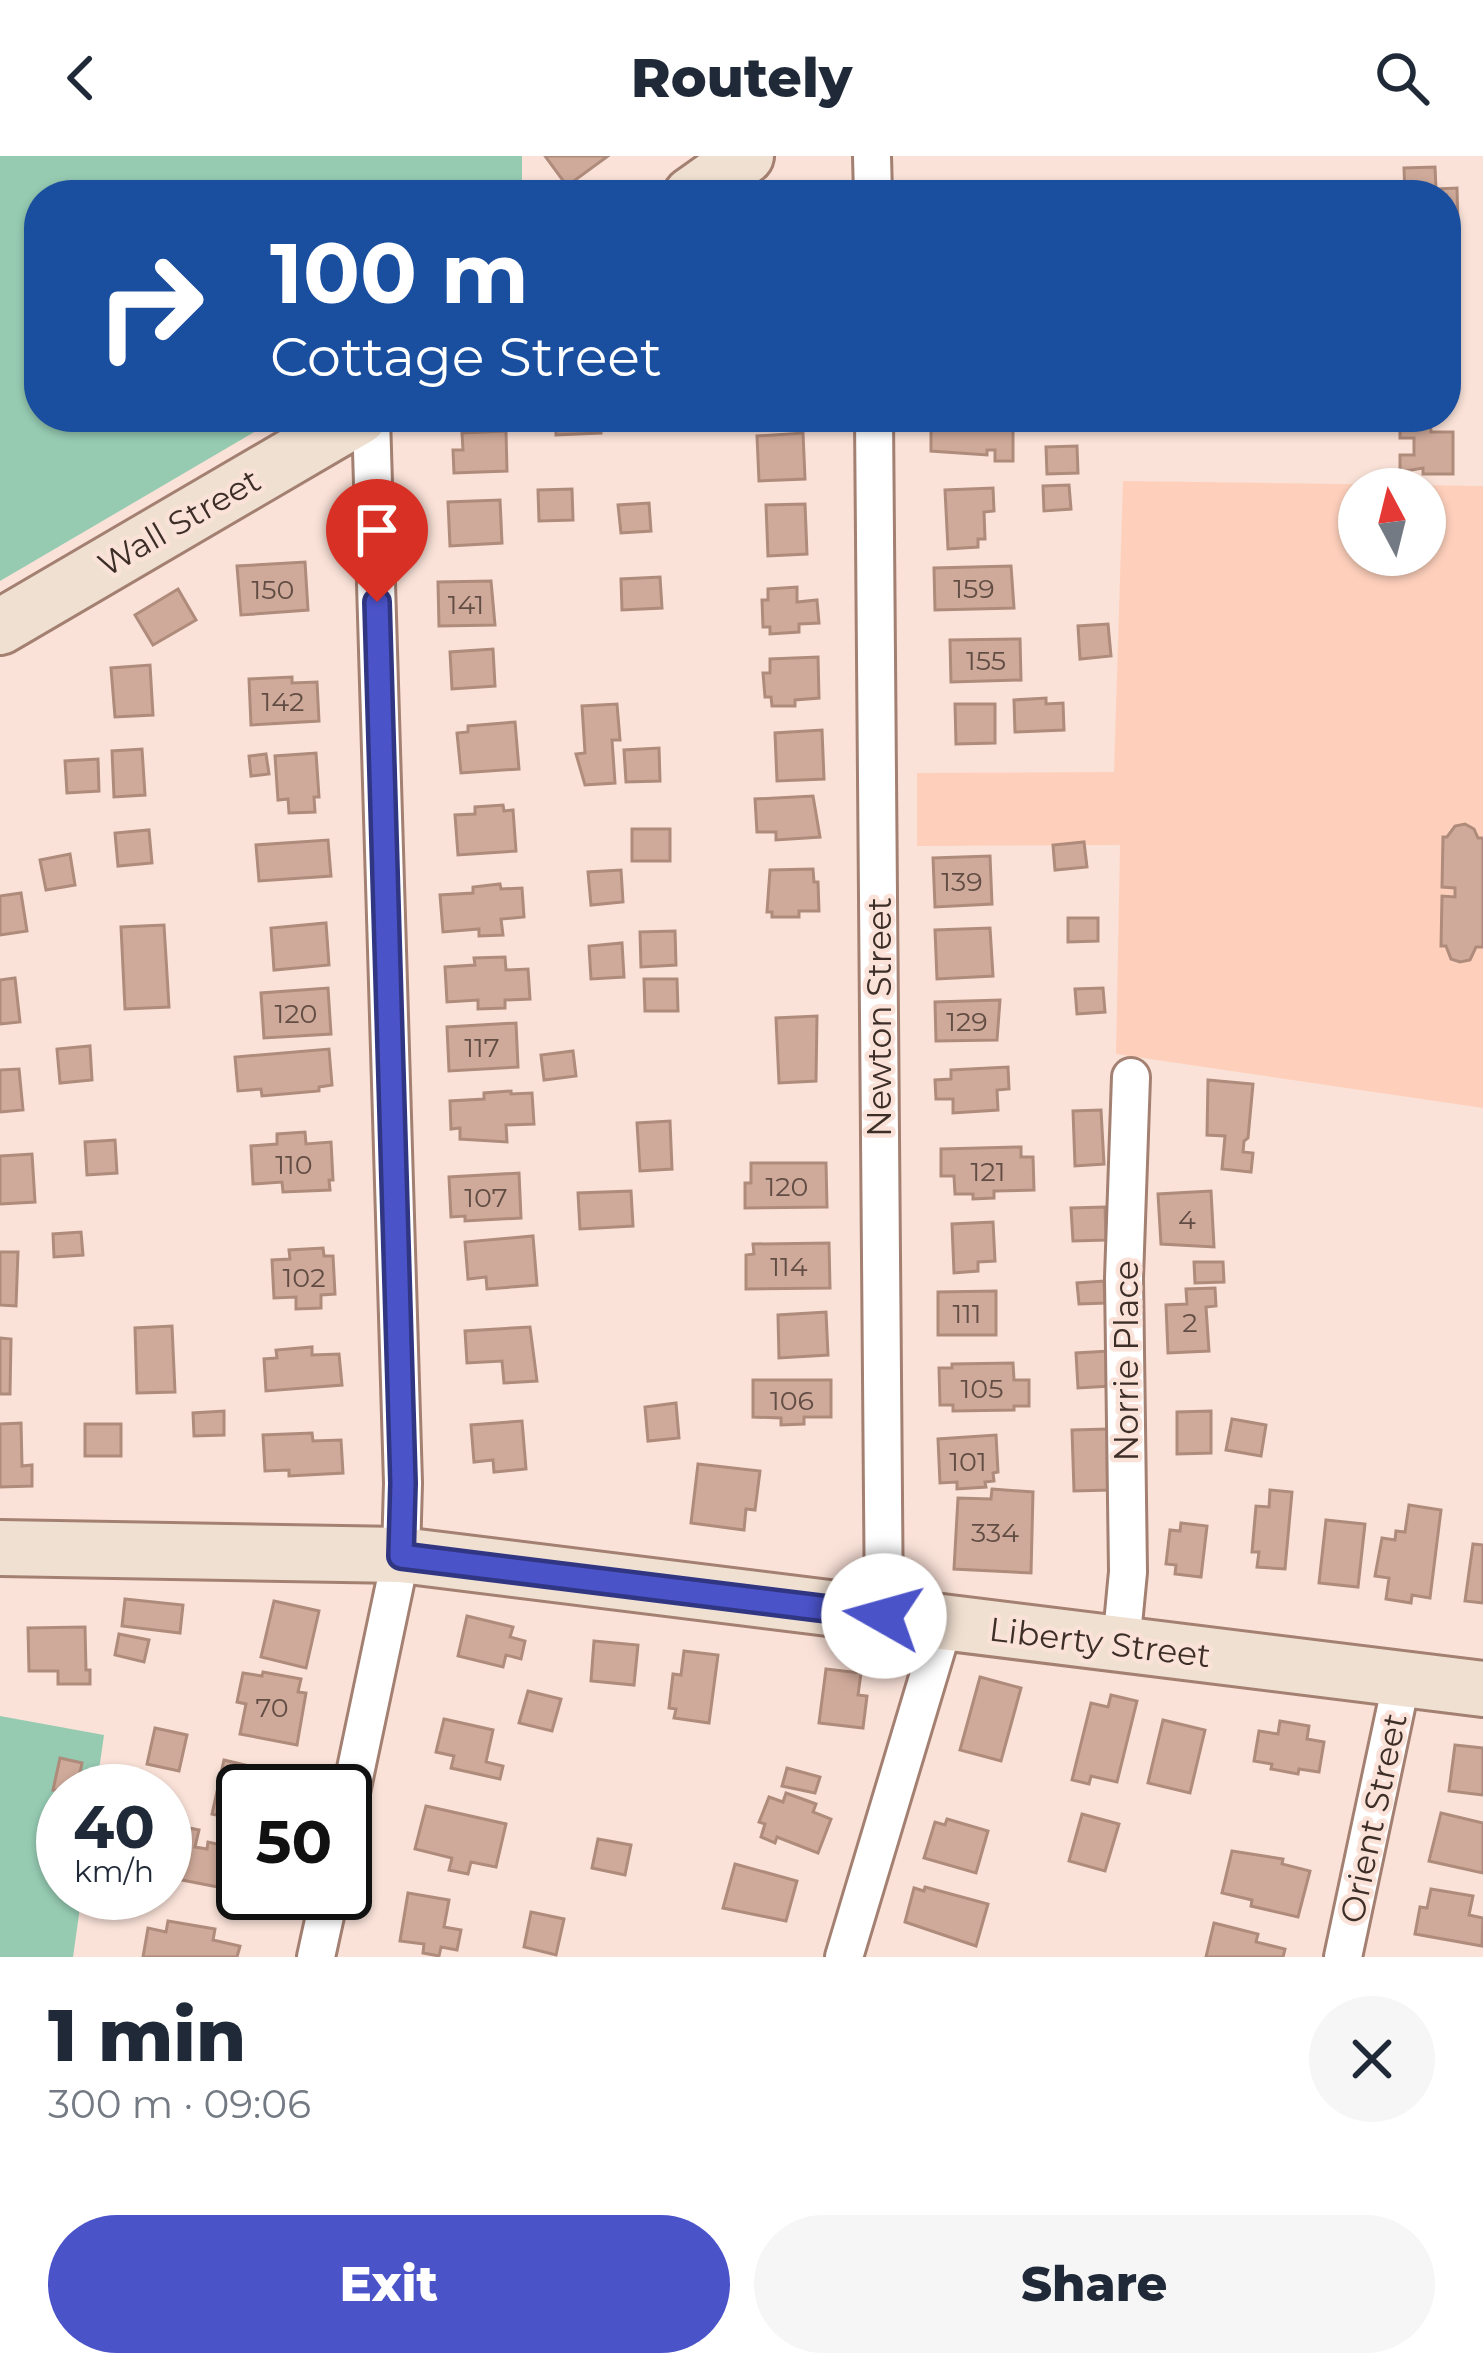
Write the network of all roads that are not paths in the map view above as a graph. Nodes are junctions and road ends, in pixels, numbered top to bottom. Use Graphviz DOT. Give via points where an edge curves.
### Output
graph roads {
  1 [pos="746,156"];
  2 [pos="713,180"];
  3 [pos="333,432"];
  4 [pos="371,432"];
  5 [pos="874,432"];
  6 [pos="0,627"];
  7 [pos="1131,1077"];
  8 [pos="0,1548"];
  9 [pos="401,1556"];
  10 [pos="884,1616"];
  11 [pos="944,1624"];
  12 [pos="1121,1645"];
  13 [pos="1402,1678"];
  14 [pos="1483,1689"];
  15 [pos="357,1764"];
  16 [pos="324,1920"];
  17 [pos="316,1957"];
  18 [pos="844,1957"];
  19 [pos="1343,1957"];
  1 -- 2 [label="main road"];
  3 -- 6 [label="main road, Wall Street"];
  4 -- 9 [label="street"];
  5 -- 10 [label="street, Newton Street"];
  7 -- 12 [label="street, Norrie Place" via="1124,1278 1129,1555"];
  8 -- 9 [label="main road, Liberty Street"];
  9 -- 10 [label="main road, Liberty Street"];
  9 -- 15 [label="street"];
  10 -- 11 [label="main road, Liberty Street"];
  11 -- 12 [label="main road, Liberty Street"];
  11 -- 18 [label="street"];
  12 -- 13 [label="main road, Liberty Street"];
  13 -- 14 [label="main road, Liberty Street"];
  13 -- 19 [label="street, Orient Street"];
  16 -- 17 [label="street"];
}
